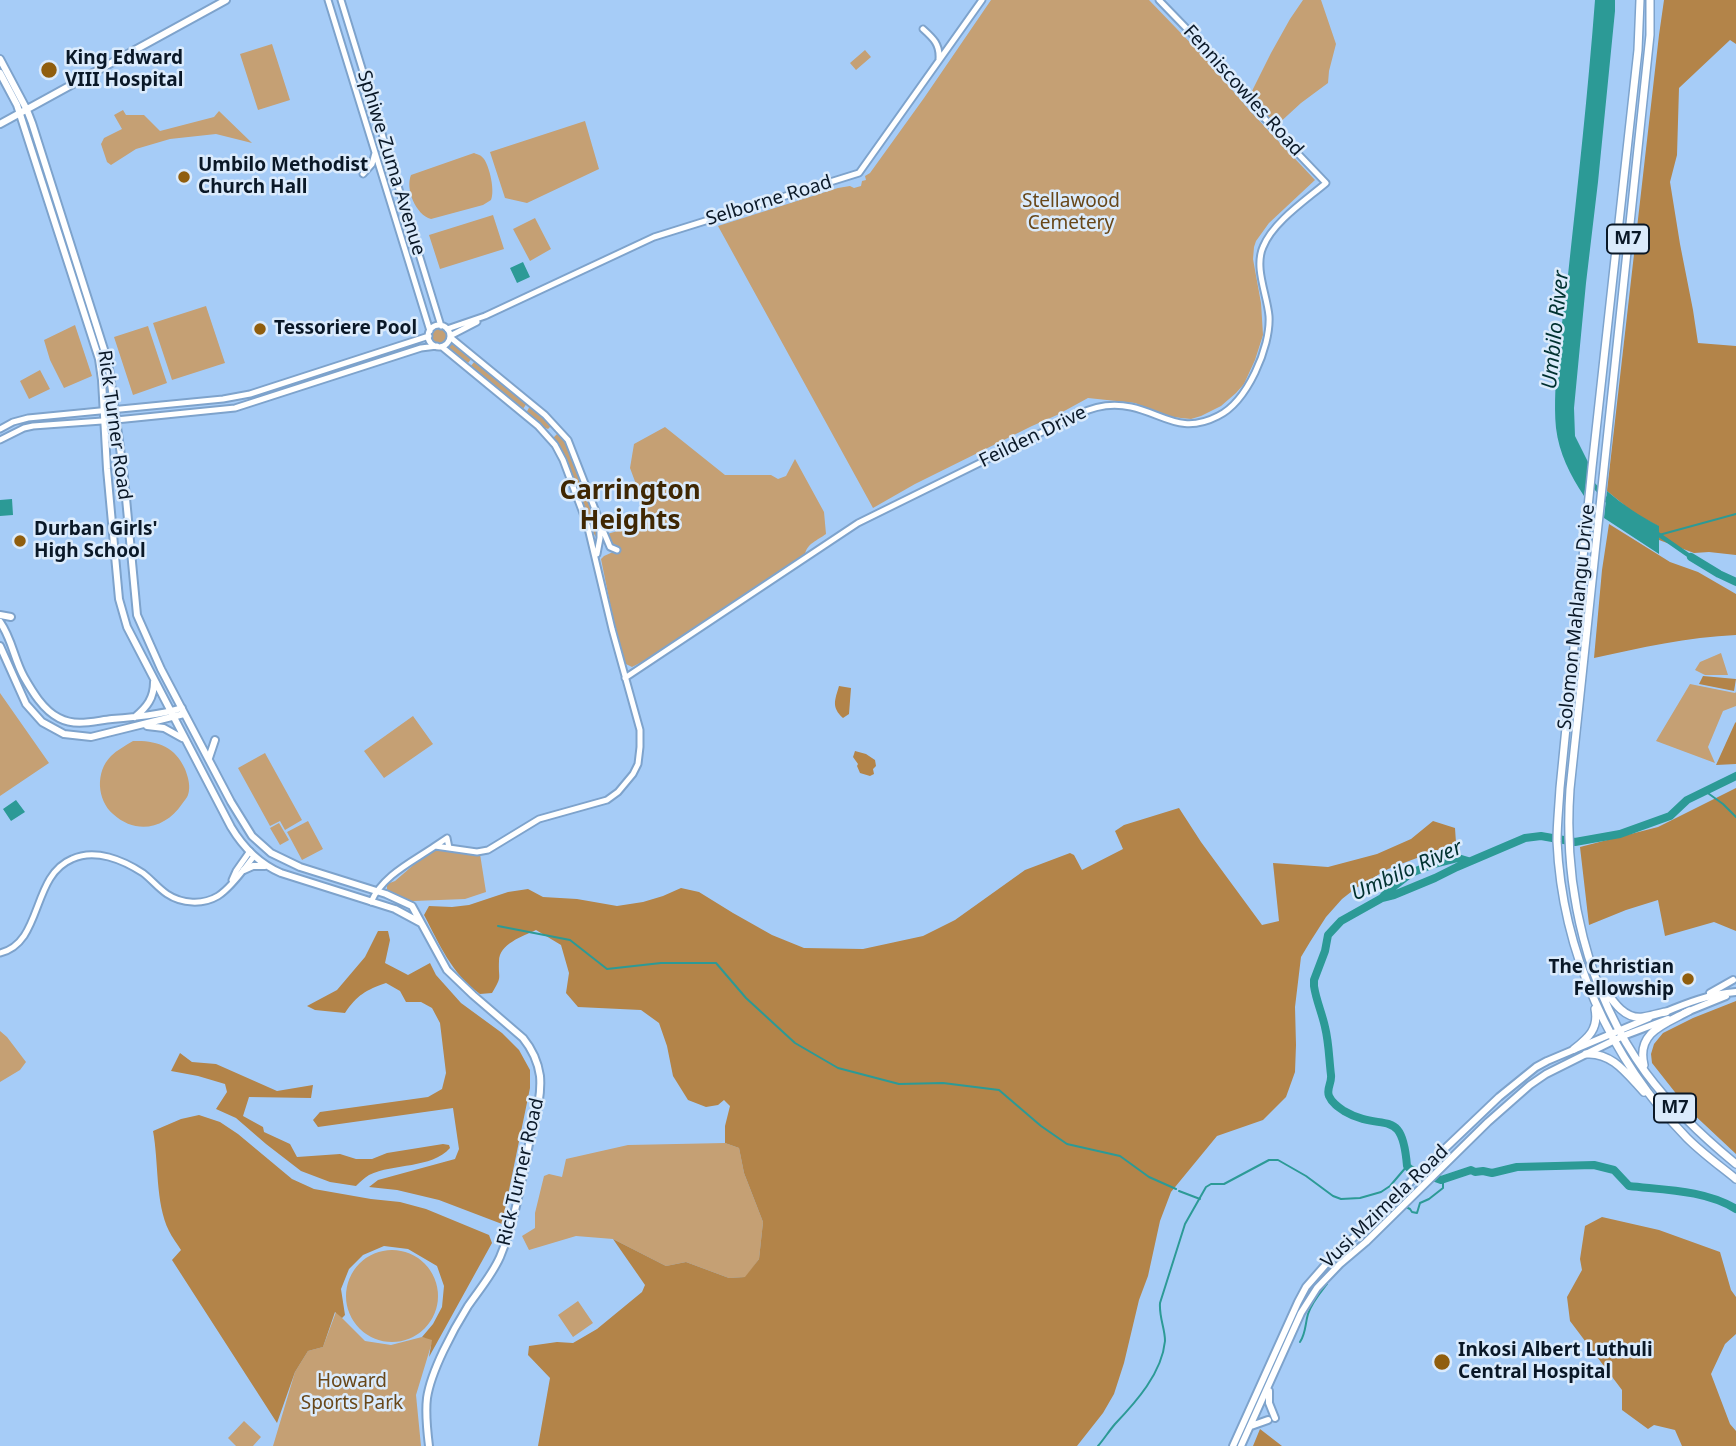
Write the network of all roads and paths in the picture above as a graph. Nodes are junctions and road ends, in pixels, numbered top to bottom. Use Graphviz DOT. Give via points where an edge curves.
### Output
graph roads {
  1 [pos="226,0"];
  2 [pos="328,0"];
  3 [pos="341,0"];
  4 [pos="982,0"];
  5 [pos="1159,0"];
  6 [pos="1640,0"];
  7 [pos="1650,0"];
  8 [pos="923,29"];
  9 [pos="0,59"];
  10 [pos="939,62"];
  11 [pos="0,73"];
  12 [pos="27,110"];
  13 [pos="20,114"];
  14 [pos="379,121"];
  15 [pos="0,124"];
  16 [pos="367,125"];
  17 [pos="376,152"];
  18 [pos="363,174"];
  19 [pos="1326,183"];
  20 [pos="409,220"];
  21 [pos="397,223"];
  22 [pos="425,274"];
  23 [pos="414,277"];
  24 [pos="485,316"];
  25 [pos="444,327"];
  26 [pos="429,333"];
  27 [pos="450,337"];
  28 [pos="439,346"];
  29 [pos="530,402"];
  30 [pos="115,410"];
  31 [pos="104,411"];
  32 [pos="521,413"];
  33 [pos="116,420"];
  34 [pos="104,421"];
  35 [pos="0,429"];
  36 [pos="0,440"];
  37 [pos="590,493"];
  38 [pos="578,498"];
  39 [pos="600,522"];
  40 [pos="617,550"];
  41 [pos="596,557"];
  42 [pos="0,615"];
  43 [pos="11,617"];
  44 [pos="0,622"];
  45 [pos="0,646"];
  46 [pos="625,678"];
  47 [pos="154,680"];
  48 [pos="183,711"];
  49 [pos="172,714"];
  50 [pos="134,718"];
  51 [pos="116,719"];
  52 [pos="138,725"];
  53 [pos="118,730"];
  54 [pos="215,740"];
  55 [pos="186,741"];
  56 [pos="209,759"];
  57 [pos="245,827"];
  58 [pos="435,846"];
  59 [pos="449,848"];
  60 [pos="253,852"];
  61 [pos="271,853"];
  62 [pos="267,867"];
  63 [pos="244,870"];
  64 [pos="231,883"];
  65 [pos="376,891"];
  66 [pos="371,902"];
  67 [pos="421,923"];
  68 [pos="0,953"];
  69 [pos="1594,975"];
  70 [pos="1734,979"];
  71 [pos="1590,991"];
  72 [pos="1735,992"];
  73 [pos="1699,999"];
  74 [pos="1689,1011"];
  75 [pos="1666,1012"];
  76 [pos="1622,1033"];
  77 [pos="1613,1037"];
  78 [pos="1574,1049"];
  79 [pos="1586,1054"];
  80 [pos="1645,1071"];
  81 [pos="1662,1110"];
  82 [pos="1736,1164"];
  83 [pos="1736,1180"];
  84 [pos="1269,1385"];
  85 [pos="1251,1426"];
  86 [pos="429,1446"];
  87 [pos="1233,1446"];
  88 [pos="1241,1446"];
  1 -- 12 [label="main road"];
  2 -- 16 [label="street, Sphiwe Zuma Avenue"];
  3 -- 14 [label="street, Sphiwe Zuma Avenue"];
  4 -- 10 [label="street, Selborne Road"];
  5 -- 19 [label="street, Fenniscowles Road"];
  6 -- 71 [label="highway, Solomon Mahlangu Drive / M7" via="1557,839 1570,928"];
  7 -- 69 [label="highway, Solomon Mahlangu Drive / M7" via="1650,35 1570,789 1573,884"];
  8 -- 10 [label="street" via="938,45"];
  9 -- 12 [label="main road, Rick Turner Road"];
  10 -- 24 [label="street, Selborne Road" via="859,173 644,241"];
  11 -- 13 [label="main road, Rick Turner Road"];
  12 -- 13 [label="main road"];
  12 -- 30 [label="main road, Rick Turner Road" via="107,356"];
  13 -- 15 [label="main road"];
  13 -- 31 [label="main road, Rick Turner Road" via="99,359"];
  14 -- 16 [label="street"];
  14 -- 20 [label="street, Sphiwe Zuma Avenue"];
  16 -- 17 [label="street, Sphiwe Zuma Avenue"];
  17 -- 18 [label="street"];
  17 -- 21 [label="street, Sphiwe Zuma Avenue"];
  19 -- 46 [label="street, Feilden Drive" via="1280,222 1263,246 1259,261 1269,335 1245,391 1228,410 1189,424 1120,405 1089,409 858,523"];
  20 -- 21 [label="street"];
  20 -- 22 [label="street, Sphiwe Zuma Avenue"];
  21 -- 23 [label="street, Sphiwe Zuma Avenue"];
  22 -- 23 [label="street"];
  22 -- 25 [label="street, Sphiwe Zuma Avenue"];
  23 -- 26 [label="street, Sphiwe Zuma Avenue"];
  24 -- 25 [label="street, Selborne Road"];
  24 -- 27 [label="street, Selborne Road"];
  25 -- 26 [label="street"];
  25 -- 27 [label="street"];
  26 -- 28 [label="street" via="431,342"];
  26 -- 30 [label="street" via="250,394"];
  27 -- 28 [label="street"];
  27 -- 29 [label="street"];
  28 -- 32 [label="street"];
  28 -- 33 [label="street" via="235,408"];
  29 -- 32 [label="street"];
  29 -- 37 [label="street" via="568,440"];
  30 -- 31 [label="street"];
  30 -- 33 [label="main road, Rick Turner Road"];
  31 -- 34 [label="main road, Rick Turner Road"];
  31 -- 35 [label="street" via="28,418"];
  32 -- 38 [label="street" via="555,445"];
  33 -- 34 [label="street"];
  33 -- 48 [label="main road, Rick Turner Road" via="137,615"];
  34 -- 36 [label="street" via="33,426"];
  34 -- 47 [label="main road, Rick Turner Road" via="120,607"];
  37 -- 38 [label="street"];
  37 -- 39 [label="street"];
  38 -- 41 [label="street"];
  39 -- 40 [label="street" via="609,545"];
  39 -- 41 [label="street"];
  41 -- 46 [label="street"];
  42 -- 43 [label="main road"];
  44 -- 51 [label="main road" via="24,678 45,708 70,722"];
  45 -- 53 [label="main road" via="26,704 48,727 83,737"];
  46 -- 59 [label="street" via="640,730 640,747 636,769 618,792 599,803 539,819 488,850"];
  47 -- 49 [label="main road, Rick Turner Road"];
  47 -- 50 [label="main road" via="151,701"];
  48 -- 49 [label="main road"];
  48 -- 56 [label="main road, Rick Turner Road"];
  49 -- 50 [label="main road"];
  49 -- 52 [label="main road"];
  49 -- 55 [label="main road, Rick Turner Road"];
  50 -- 51 [label="main road"];
  51 -- 53 [label="main road"];
  52 -- 53 [label="main road"];
  52 -- 55 [label="main road" via="164,728"];
  54 -- 56 [label="main road"];
  55 -- 60 [label="main road, Rick Turner Road" via="235,835"];
  56 -- 57 [label="main road, Rick Turner Road"];
  57 -- 60 [label="main road"];
  57 -- 61 [label="main road, Rick Turner Road"];
  58 -- 59 [label="street"];
  58 -- 59 [label="street" via="447,838"];
  58 -- 65 [label="street"];
  60 -- 61 [label="main road"];
  60 -- 62 [label="main road, Rick Turner Road"];
  60 -- 63 [label="street"];
  60 -- 64 [label="street"];
  61 -- 65 [label="main road, Rick Turner Road"];
  62 -- 63 [label="main road"];
  62 -- 66 [label="main road, Rick Turner Road"];
  63 -- 64 [label="street"];
  64 -- 68 [label="street" via="210,899 184,901 120,862 81,855 57,868 19,943"];
  65 -- 66 [label="street"];
  65 -- 67 [label="main road, Rick Turner Road" via="412,906"];
  66 -- 67 [label="main road, Rick Turner Road"];
  67 -- 86 [label="main road, Rick Turner Road" via="456,980 528,1044 539,1069 540,1090 502,1251 460,1320 430,1385 426,1413"];
  69 -- 75 [label="highway" via="1629,1016"];
  69 -- 76 [label="highway, Solomon Mahlangu Drive / M7"];
  70 -- 73 [label="main road"];
  71 -- 77 [label="highway, Solomon Mahlangu Drive / M7"];
  71 -- 78 [label="highway" via="1595,1026"];
  72 -- 73 [label="main road"];
  72 -- 74 [label="main road"];
  73 -- 75 [label="main road"];
  74 -- 76 [label="main road"];
  74 -- 80 [label="highway" via="1647,1038 1642,1054"];
  75 -- 76 [label="main road"];
  76 -- 77 [label="main road"];
  76 -- 80 [label="highway, Solomon Mahlangu Drive / M7"];
  77 -- 78 [label="main road, Vusi Mzimela Road"];
  77 -- 79 [label="main road, Vusi Mzimela Road"];
  77 -- 81 [label="highway, Solomon Mahlangu Drive / M7"];
  78 -- 87 [label="main road, Vusi Mzimela Road" via="1536,1067 1499,1097 1306,1287"];
  79 -- 81 [label="highway" via="1601,1054 1614,1061"];
  79 -- 84 [label="main road, Vusi Mzimela Road" via="1530,1085 1317,1288 1294,1326"];
  80 -- 82 [label="highway, Solomon Mahlangu Drive / M7" via="1680,1114"];
  81 -- 83 [label="highway, Solomon Mahlangu Drive / M7"];
  84 -- 85 [label="main road, Vusi Mzimela Road"];
  84 -- 85 [label="main road" via="1272,1419"];
  85 -- 88 [label="main road, Vusi Mzimela Road"];
}
